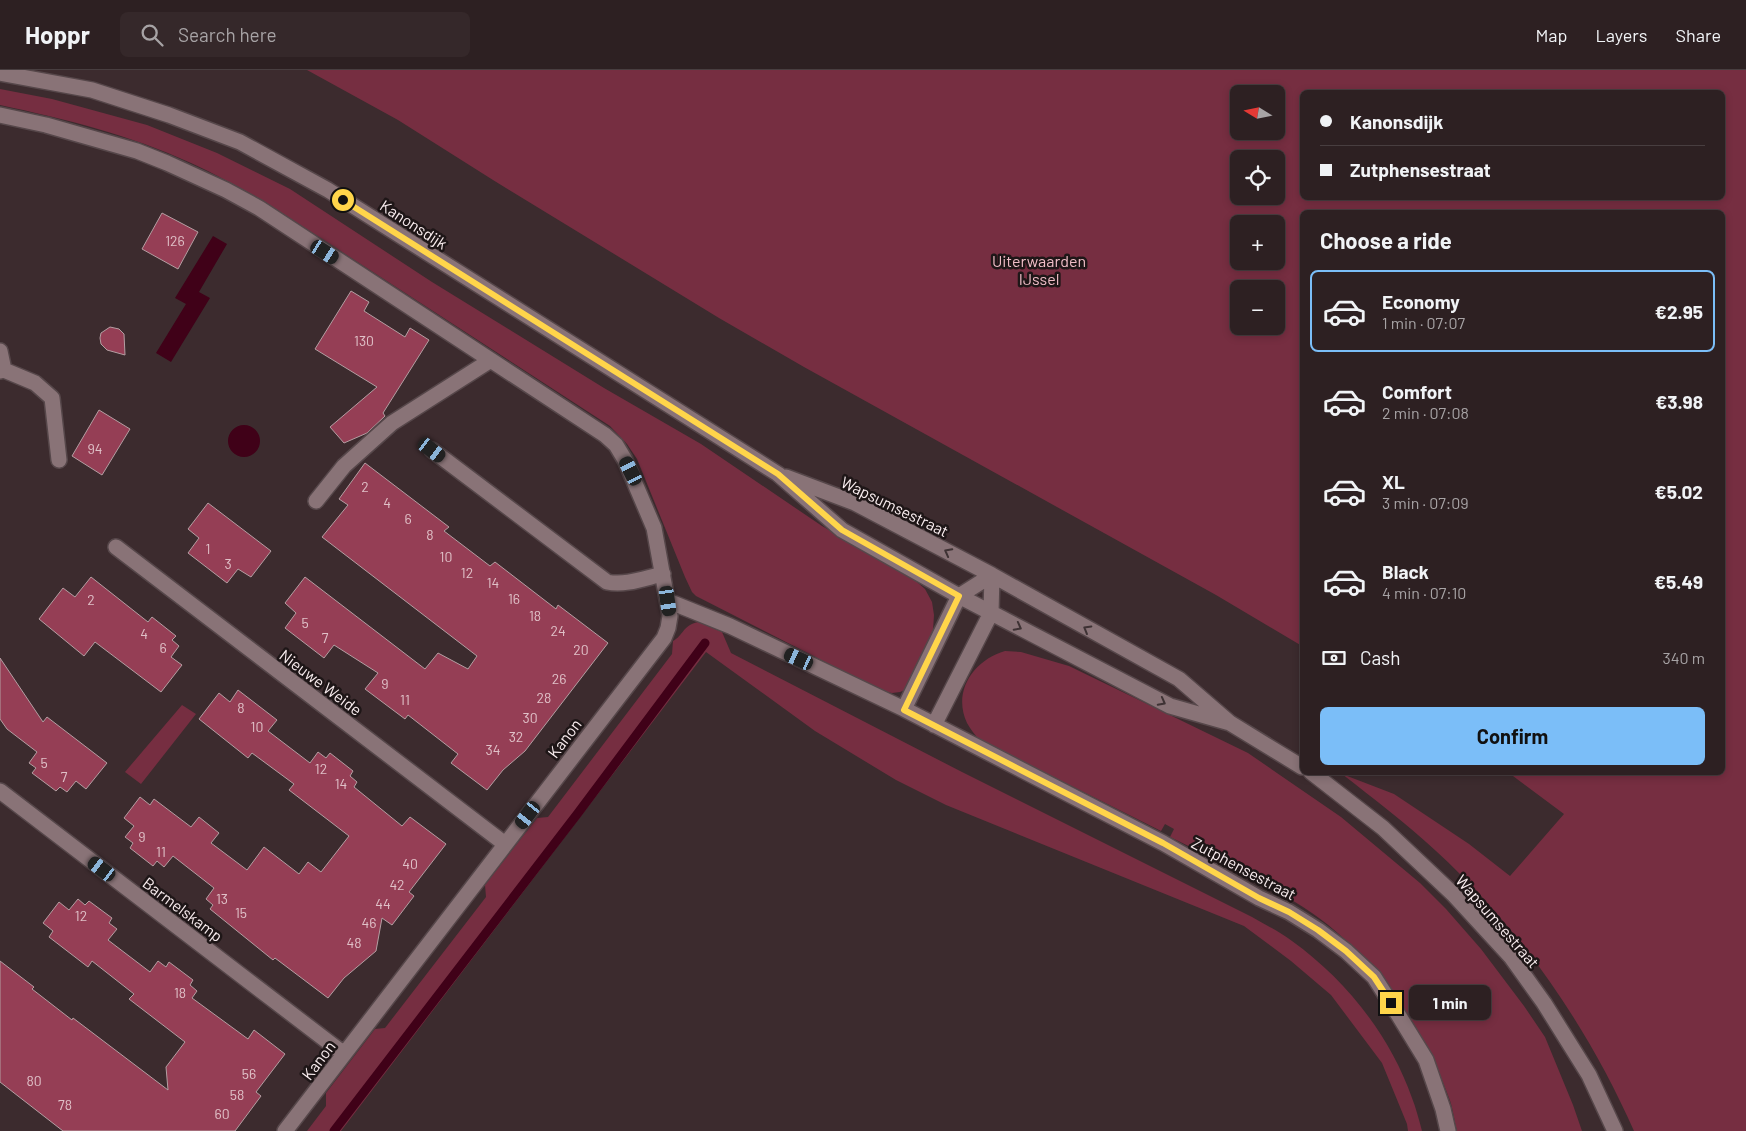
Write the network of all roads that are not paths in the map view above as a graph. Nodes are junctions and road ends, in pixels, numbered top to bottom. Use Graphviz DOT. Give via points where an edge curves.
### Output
graph roads {
  1 [pos="0,73"];
  2 [pos="0,115"];
  3 [pos="0,351"];
  4 [pos="491,360"];
  5 [pos="2,370"];
  6 [pos="432,450"];
  7 [pos="60,460"];
  8 [pos="778,474"];
  9 [pos="316,501"];
  10 [pos="116,547"];
  11 [pos="663,574"];
  12 [pos="992,575"];
  13 [pos="959,596"];
  14 [pos="668,601"];
  15 [pos="991,613"];
  16 [pos="904,710"];
  17 [pos="1230,723"];
  18 [pos="934,725"];
  19 [pos="1300,766"];
  20 [pos="1314,775"];
  21 [pos="0,791"];
  22 [pos="505,844"];
  23 [pos="344,1054"];
  24 [pos="285,1131"];
  25 [pos="1448,1131"];
  26 [pos="1615,1131"];
  1 -- 8 [label="street, Kanonsdijk" via="92,90 240,142 328,190"];
  2 -- 4 [label="street" via="56,127 137,151 226,190 259,208"];
  3 -- 5 [label="street"];
  4 -- 9 [label="street" via="392,423 344,466"];
  4 -- 11 [label="street" via="616,445 631,471 654,528"];
  5 -- 7 [label="street" via="35,383 52,398"];
  6 -- 11 [label="street" via="607,582 614,584"];
  12 -- 8 [label="street, Wapsumsestraat, one-way" via="855,503"];
  8 -- 13 [label="street, Wapsumsestraat" via="842,530"];
  10 -- 22 [label="street, Nieuwe Weide"];
  11 -- 14 [label="street, Kanon"];
  12 -- 13 [label="street"];
  12 -- 15 [label="street"];
  17 -- 12 [label="street, Wapsumsestraat, one-way" via="1179,680"];
  13 -- 15 [label="street, Wapsumsestraat"];
  13 -- 16 [label="street"];
  14 -- 16 [label="street, Zutphensestraat" via="730,626"];
  14 -- 22 [label="street, Kanon" via="670,616 664,638"];
  15 -- 17 [label="street, Wapsumsestraat, one-way" via="1170,706"];
  15 -- 18 [label="street"];
  16 -- 18 [label="street, Zutphensestraat"];
  17 -- 19 [label="street, Wapsumsestraat"];
  18 -- 25 [label="street, Zutphensestraat" via="1163,843 1289,912 1332,940 1374,977 1426,1060"];
  20 -- 26 [label="street, Wapsumsestraat" via="1383,828 1453,894 1511,957 1589,1075"];
  21 -- 23 [label="street, Barmelskamp"];
  22 -- 23 [label="street, Kanon"];
  23 -- 24 [label="street, Kanon"];
}
